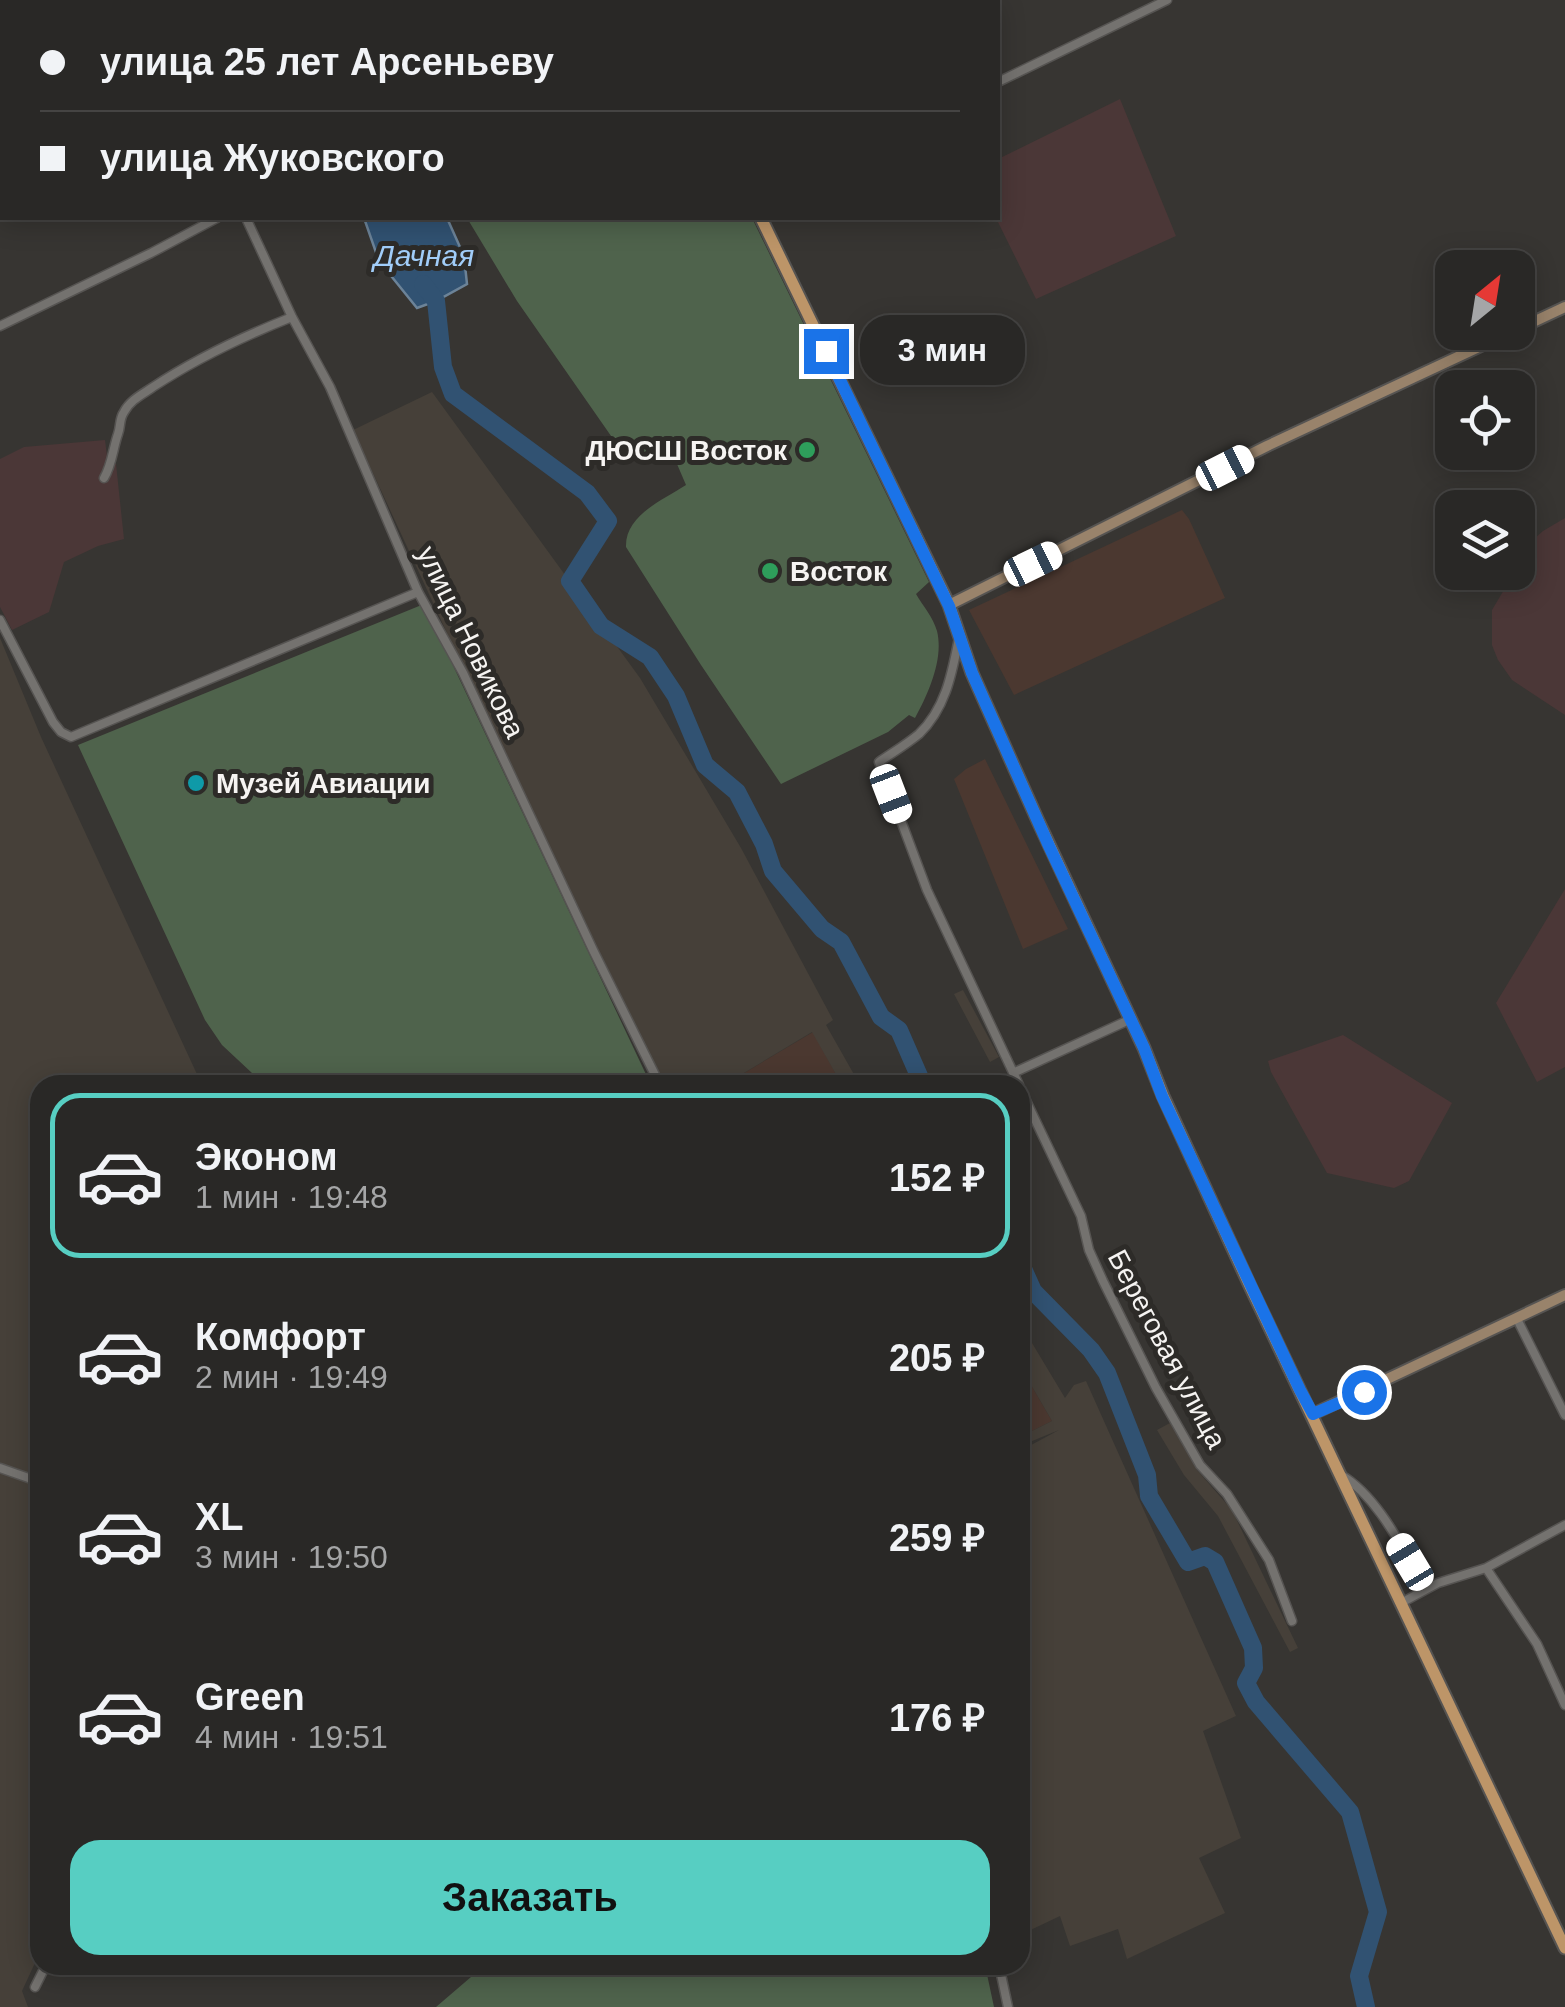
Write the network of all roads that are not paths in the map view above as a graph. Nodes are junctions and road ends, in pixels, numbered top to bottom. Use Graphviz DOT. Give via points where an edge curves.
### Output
graph roads {
  1 [pos="1167,0"];
  2 [pos="1000,81"];
  3 [pos="213,220"];
  4 [pos="247,220"];
  5 [pos="762,220"];
  6 [pos="1565,307"];
  7 [pos="292,317"];
  8 [pos="1535,321"];
  9 [pos="0,326"];
  10 [pos="1473,350"];
  11 [pos="104,478"];
  12 [pos="418,592"];
  13 [pos="949,606"];
  14 [pos="0,620"];
  15 [pos="960,634"];
  16 [pos="1130,1020"];
  17 [pos="1014,1073"];
  18 [pos="655,1075"];
  19 [pos="1030,1109"];
  20 [pos="1565,1294"];
  21 [pos="1517,1318"];
  22 [pos="1313,1414"];
  23 [pos="1565,1416"];
  24 [pos="0,1468"];
  25 [pos="1342,1474"];
  26 [pos="30,1478"];
  27 [pos="1565,1526"];
  28 [pos="1486,1568"];
  29 [pos="1426,1588"];
  30 [pos="1401,1602"];
  31 [pos="1292,1621"];
  32 [pos="1565,1705"];
  33 [pos="1565,1948"];
  34 [pos="41,1975"];
  35 [pos="1001,1975"];
  36 [pos="35,1987"];
  37 [pos="1008,2007"];
  1 -- 2 [label="street"];
  3 -- 9 [label="street"];
  4 -- 7 [label="street, улица Новикова"];
  5 -- 13 [label="main road"];
  6 -- 8 [label="main road"];
  7 -- 11 [label="street" via="186,366 129,404"];
  7 -- 12 [label="street, улица Новикова" via="330,387"];
  10 -- 13 [label="main road"];
  12 -- 14 [label="street" via="71,737 53,722"];
  12 -- 18 [label="street, улица Новикова"];
  13 -- 15 [label="main road"];
  15 -- 16 [label="main road"];
  15 -- 17 [label="street, Береговая улица" via="937,712 879,762 927,890"];
  16 -- 17 [label="street"];
  16 -- 22 [label="main road"];
  19 -- 31 [label="street, Береговая улица" via="1081,1216 1102,1282 1156,1388 1269,1560"];
  20 -- 21 [label="main road"];
  21 -- 22 [label="main road"];
  21 -- 23 [label="street"];
  22 -- 25 [label="main road"];
  24 -- 26 [label="street"];
  25 -- 29 [label="street" via="1378,1511"];
  25 -- 30 [label="main road"];
  27 -- 28 [label="street"];
  28 -- 29 [label="street"];
  28 -- 32 [label="street" via="1537,1644"];
  29 -- 30 [label="street"];
  30 -- 33 [label="main road"];
  34 -- 36 [label="street"];
  35 -- 37 [label="street"];
}
